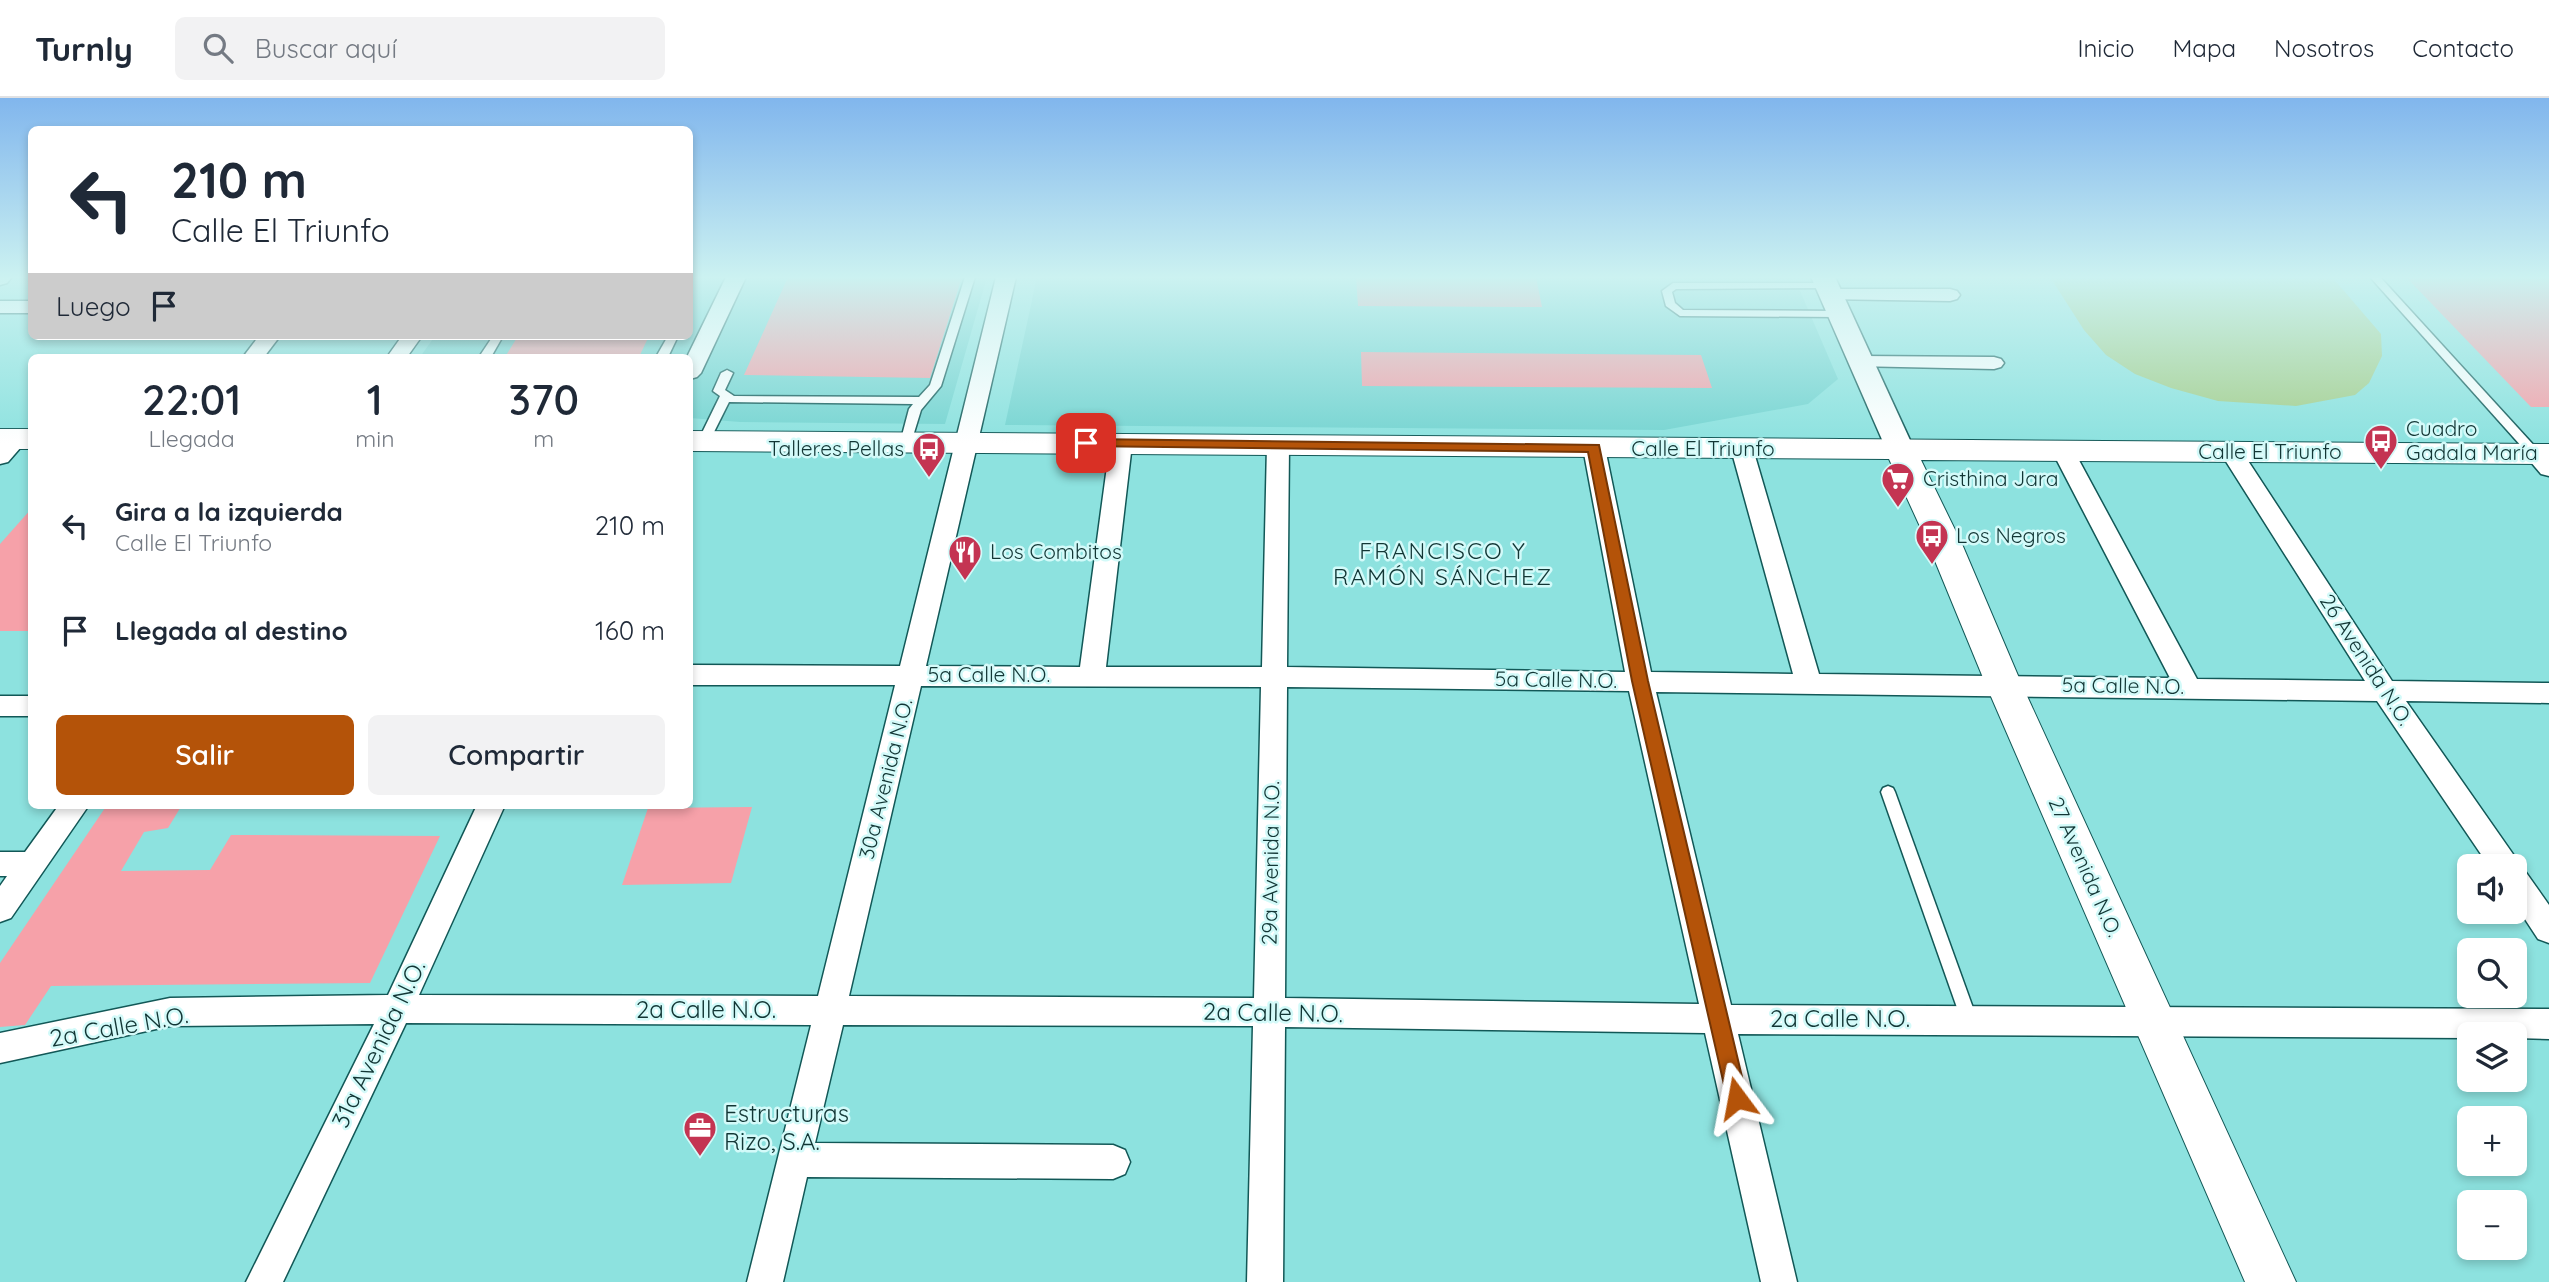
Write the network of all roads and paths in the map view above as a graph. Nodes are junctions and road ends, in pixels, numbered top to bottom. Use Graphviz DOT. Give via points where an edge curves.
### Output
graph roads {
  1 [pos="710,332"];
  2 [pos="952,332"];
  3 [pos="993,332"];
  4 [pos="1848,332"];
  5 [pos="2426,332"];
  6 [pos="267,340"];
  7 [pos="255,354"];
  8 [pos="1861,362"];
  9 [pos="1994,363"];
  10 [pos="693,367"];
  11 [pos="727,373"];
  12 [pos="726,395"];
  13 [pos="921,401"];
  14 [pos="697,441"];
  15 [pos="906,443"];
  16 [pos="968,443"];
  17 [pos="1121,444"];
  18 [pos="1278,445"];
  19 [pos="1594,448"];
  20 [pos="1742,449"];
  21 [pos="1901,451"];
  22 [pos="2063,451"];
  23 [pos="2231,452"];
  24 [pos="2544,459"];
  25 [pos="911,674"];
  26 [pos="693,675"];
  27 [pos="1092,676"];
  28 [pos="1274,677"];
  29 [pos="1640,681"];
  30 [pos="1809,683"];
  31 [pos="2004,685"];
  32 [pos="2188,687"];
  33 [pos="2386,693"];
  34 [pos="2549,693"];
  35 [pos="0,706"];
  36 [pos="28,706"];
  37 [pos="1888,792"];
  38 [pos="72,809"];
  39 [pos="489,809"];
  40 [pos="2497,854"];
  41 [pos="0,864"];
  42 [pos="32,864"];
  43 [pos="2527,898"];
  44 [pos="0,909"];
  45 [pos="2549,930"];
  46 [pos="397,1009"];
  47 [pos="830,1011"];
  48 [pos="1269,1012"];
  49 [pos="1969,1018"];
  50 [pos="1719,1019"];
  51 [pos="2155,1021"];
  52 [pos="2549,1024"];
  53 [pos="0,1048"];
  54 [pos="794,1160"];
  55 [pos="1113,1162"];
  56 [pos="264,1282"];
  57 [pos="765,1282"];
  58 [pos="1265,1282"];
  59 [pos="1779,1282"];
  60 [pos="2271,1282"];
  1 -- 10 [label="street"];
  2 -- 13 [label="lane" via="935,386"];
  3 -- 16 [label="street, 30a Avenida N.O."];
  4 -- 8 [label="street"];
  5 -- 24 [label="lane"];
  6 -- 7 [label="street"];
  8 -- 9 [label="street"];
  8 -- 21 [label="street"];
  11 -- 12 [label="lane" via="719,391"];
  12 -- 13 [label="lane" via="732,399"];
  12 -- 14 [label="lane"];
  13 -- 15 [label="lane"];
  14 -- 15 [label="main road, Calle El Triunfo"];
  15 -- 16 [label="main road, Calle El Triunfo"];
  16 -- 17 [label="main road, Calle El Triunfo"];
  16 -- 25 [label="street, 30a Avenida N.O."];
  17 -- 18 [label="main road, Calle El Triunfo"];
  17 -- 27 [label="street"];
  18 -- 19 [label="main road, Calle El Triunfo"];
  18 -- 28 [label="street, 29a Avenida N.O."];
  19 -- 20 [label="main road, Calle El Triunfo"];
  19 -- 29 [label="street"];
  20 -- 21 [label="main road, Calle El Triunfo"];
  20 -- 30 [label="street"];
  21 -- 22 [label="main road, Calle El Triunfo"];
  21 -- 31 [label="main road, 27 Avenida N.O."];
  22 -- 23 [label="main road, Calle El Triunfo"];
  22 -- 32 [label="street"];
  23 -- 24 [label="main road, Calle El Triunfo"];
  23 -- 33 [label="street, 26 Avenida N.O."];
  25 -- 26 [label="street, 5a Calle N.O."];
  25 -- 27 [label="street, 5a Calle N.O."];
  25 -- 47 [label="street, 30a Avenida N.O."];
  27 -- 28 [label="street, 5a Calle N.O."];
  28 -- 29 [label="street, 5a Calle N.O."];
  28 -- 48 [label="street, 29a Avenida N.O."];
  29 -- 30 [label="street, 5a Calle N.O."];
  29 -- 50 [label="street"];
  30 -- 31 [label="street, 5a Calle N.O."];
  31 -- 32 [label="street, 5a Calle N.O."];
  31 -- 51 [label="main road, 27 Avenida N.O."];
  32 -- 33 [label="street, 5a Calle N.O."];
  33 -- 34 [label="street, 5a Calle N.O."];
  33 -- 40 [label="street, 26 Avenida N.O."];
  35 -- 36 [label="street"];
  37 -- 49 [label="lane"];
  38 -- 42 [label="street"];
  39 -- 46 [label="street, 31a Avenida N.O."];
  41 -- 42 [label="street"];
  42 -- 44 [label="street"];
  43 -- 45 [label="street"];
  46 -- 47 [label="street, 2a Calle N.O."];
  46 -- 53 [label="street, 2a Calle N.O." via="170,1012"];
  46 -- 56 [label="street, 31a Avenida N.O."];
  47 -- 48 [label="street, 2a Calle N.O."];
  47 -- 54 [label="street, 30a Avenida N.O."];
  48 -- 50 [label="street, 2a Calle N.O."];
  48 -- 58 [label="street, 29a Avenida N.O."];
  49 -- 50 [label="street, 2a Calle N.O."];
  49 -- 51 [label="street, 2a Calle N.O."];
  50 -- 59 [label="street"];
  51 -- 52 [label="street, 2a Calle N.O."];
  51 -- 60 [label="main road, 27 Avenida N.O."];
  54 -- 55 [label="street"];
  54 -- 57 [label="street, 30a Avenida N.O."];
}
